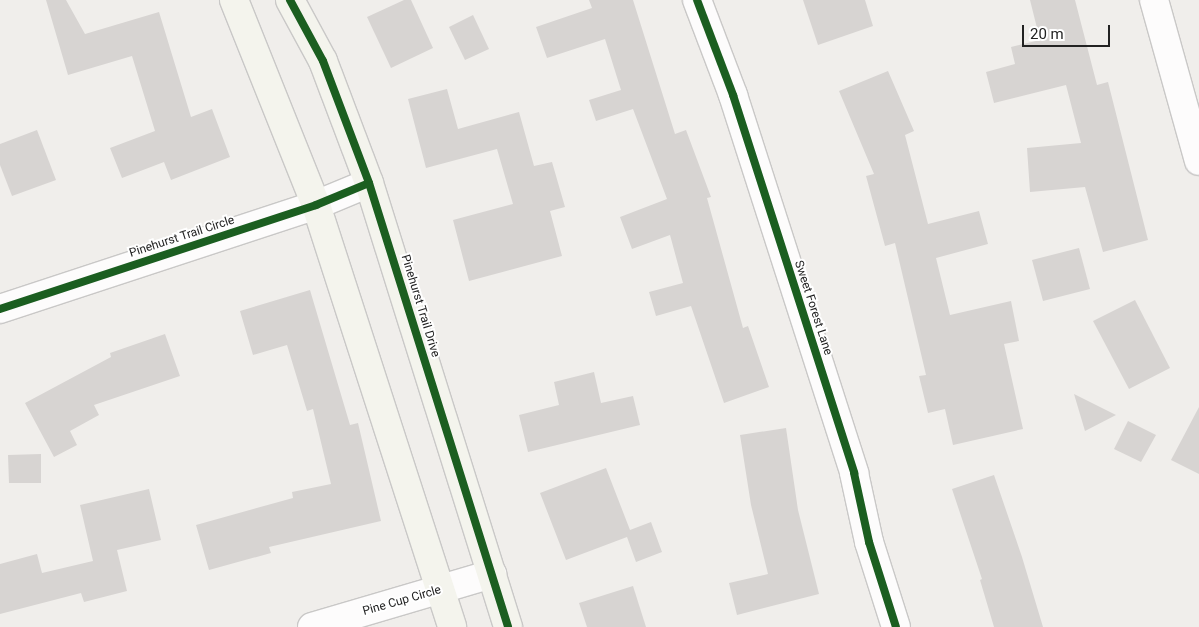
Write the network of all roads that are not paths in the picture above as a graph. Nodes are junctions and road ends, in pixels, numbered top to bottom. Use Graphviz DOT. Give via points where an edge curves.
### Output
graph roads {
  1 [pos="234,0"];
  2 [pos="290,0"];
  3 [pos="697,0"];
  4 [pos="1154,0"];
  5 [pos="1199,161"];
  6 [pos="369,183"];
  7 [pos="316,205"];
  8 [pos="0,309"];
  9 [pos="492,574"];
  10 [pos="441,590"];
  11 [pos="312,627"];
  12 [pos="452,627"];
  13 [pos="508,627"];
  14 [pos="896,627"];
  1 -- 7 [label="street"];
  2 -- 6 [label="street, Pinehurst Trail Drive" via="323,61"];
  3 -- 14 [label="street, Sweet Forest Lane" via="733,95 852,464 869,542"];
  4 -- 5 [label="street"];
  6 -- 7 [label="street, Pinehurst Trail Circle"];
  6 -- 9 [label="street, Pinehurst Trail Drive"];
  7 -- 8 [label="street, Pinehurst Trail Circle"];
  7 -- 10 [label="street"];
  9 -- 10 [label="street, Pine Cup Circle"];
  9 -- 13 [label="street, Pinehurst Trail Drive"];
  10 -- 11 [label="street, Pine Cup Circle"];
  10 -- 12 [label="street"];
}
